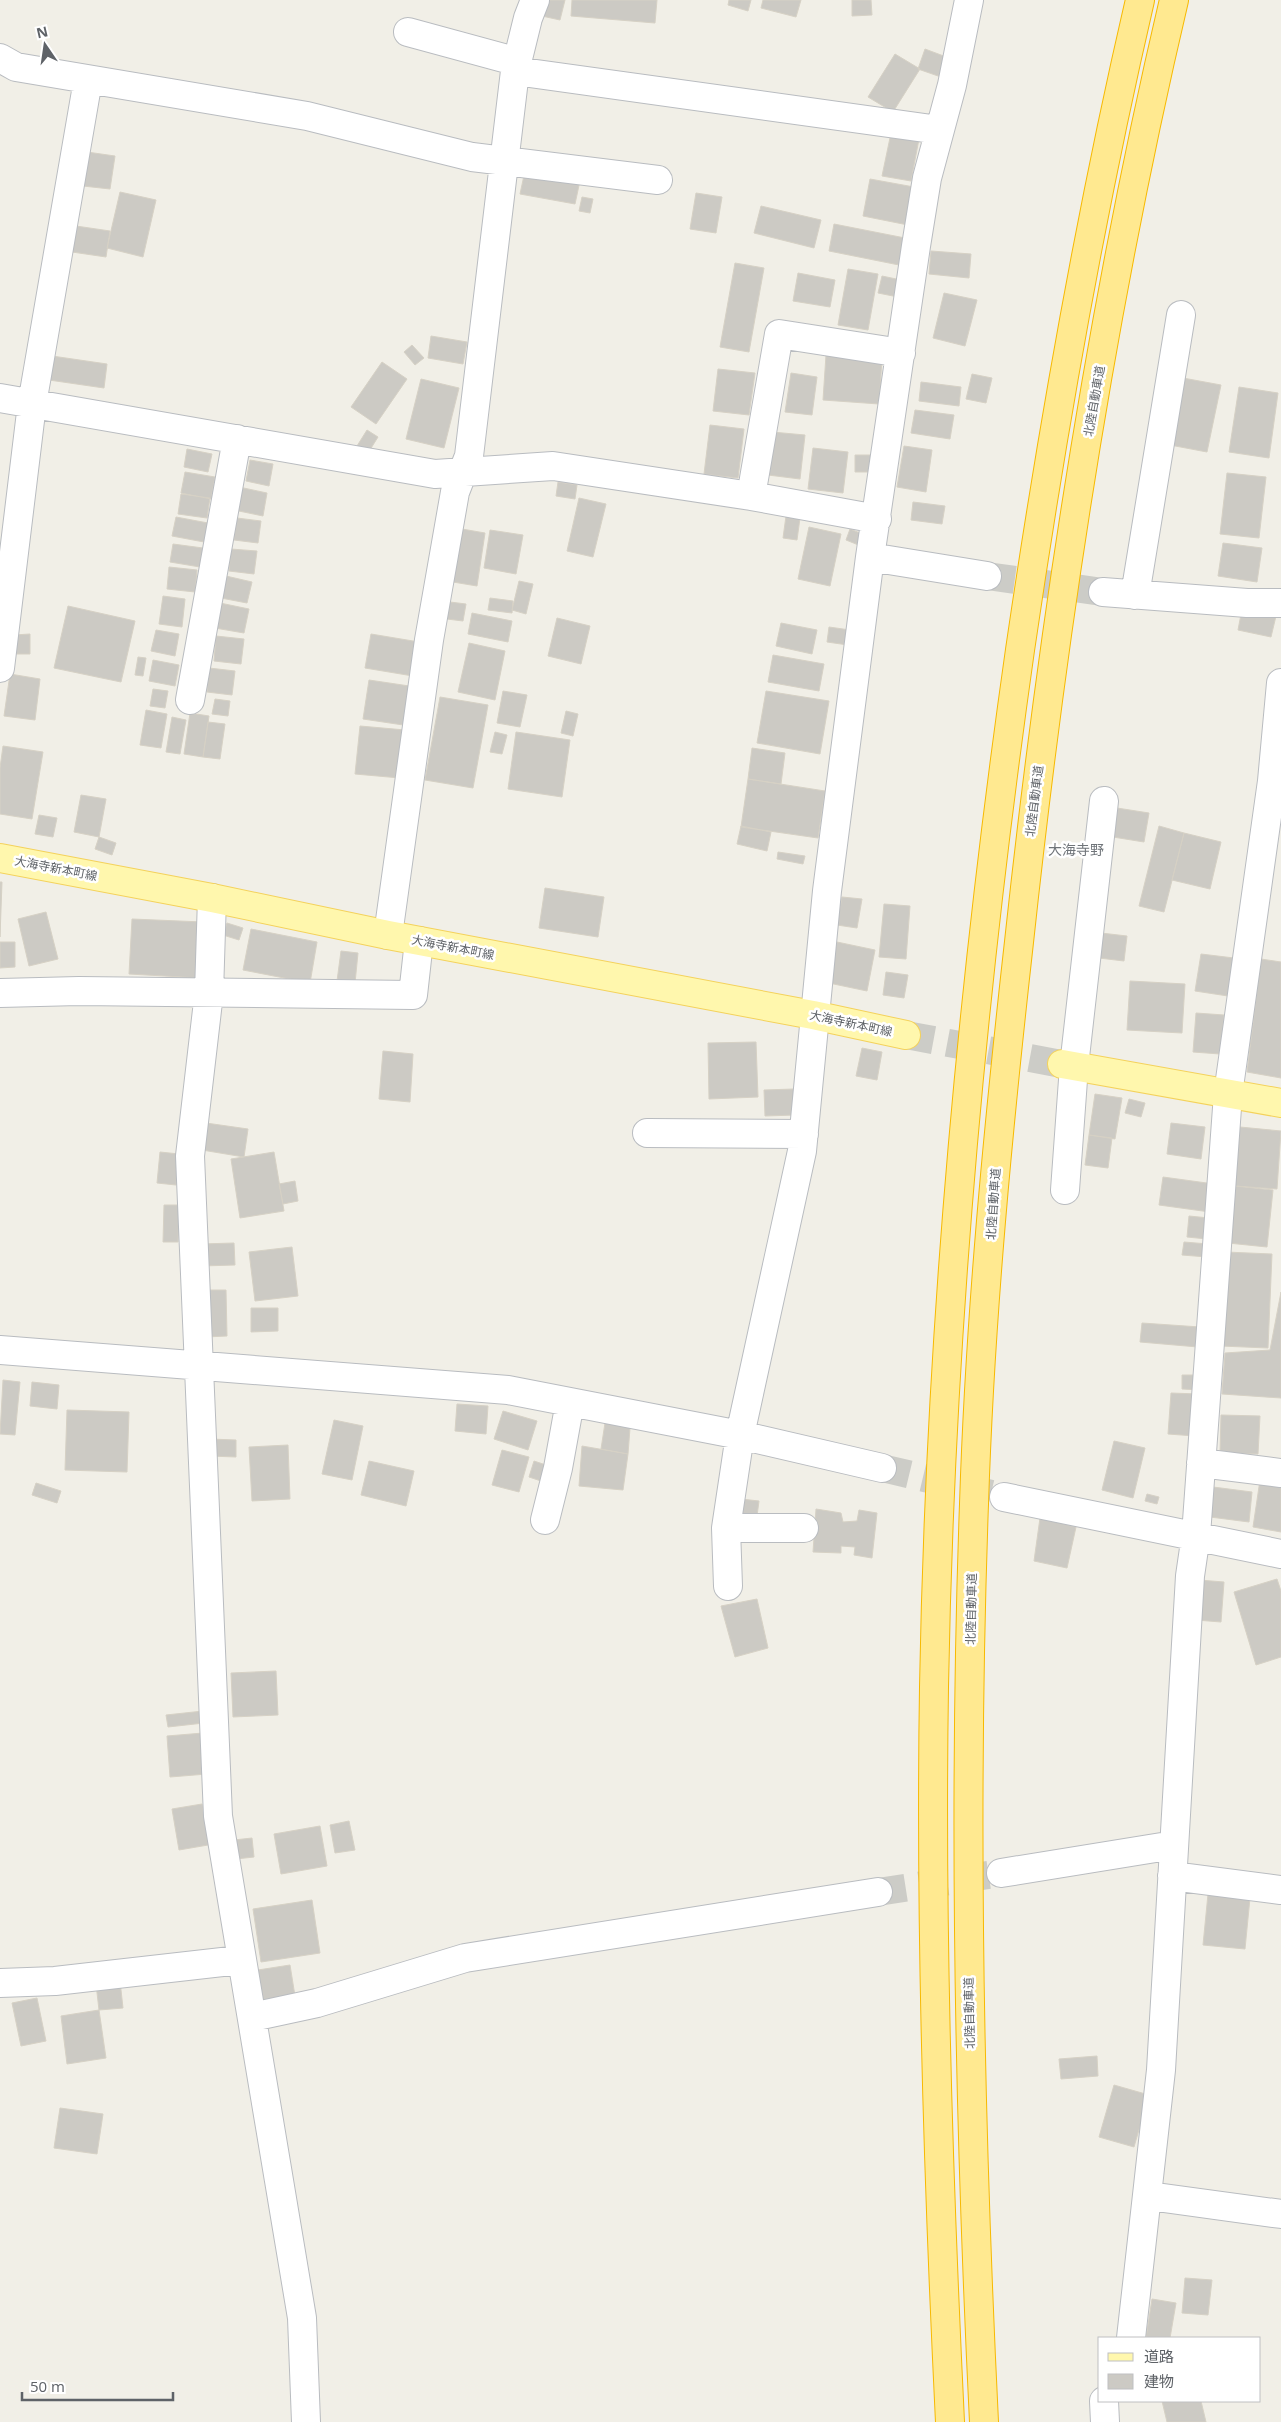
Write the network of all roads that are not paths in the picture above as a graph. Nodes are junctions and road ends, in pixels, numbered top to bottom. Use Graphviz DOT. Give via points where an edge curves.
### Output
graph roads {
  1 [pos="534,0"];
  2 [pos="969,0"];
  3 [pos="1140,0"];
  4 [pos="1174,0"];
  5 [pos="408,32"];
  6 [pos="0,58"];
  7 [pos="517,66"];
  8 [pos="88,80"];
  9 [pos="939,130"];
  10 [pos="503,160"];
  11 [pos="658,180"];
  12 [pos="1181,315"];
  13 [pos="901,353"];
  14 [pos="0,398"];
  15 [pos="32,404"];
  16 [pos="237,439"];
  17 [pos="462,473"];
  18 [pos="752,496"];
  19 [pos="877,519"];
  20 [pos="870,557"];
  21 [pos="987,576"];
  22 [pos="1103,592"];
  23 [pos="1135,595"];
  24 [pos="1281,603"];
  25 [pos="0,668"];
  26 [pos="1281,683"];
  27 [pos="190,700"];
  28 [pos="1104,801"];
  29 [pos="0,858"];
  30 [pos="212,898"];
  31 [pos="388,935"];
  32 [pos="419,941"];
  33 [pos="0,993"];
  34 [pos="209,993"];
  35 [pos="813,1015"];
  36 [pos="906,1035"];
  37 [pos="1068,1065"];
  38 [pos="1228,1094"];
  39 [pos="1281,1103"];
  40 [pos="647,1133"];
  41 [pos="804,1134"];
  42 [pos="1065,1190"];
  43 [pos="0,1350"];
  44 [pos="198,1365"];
  45 [pos="570,1402"];
  46 [pos="740,1435"];
  47 [pos="1201,1463"];
  48 [pos="882,1468"];
  49 [pos="1281,1473"];
  50 [pos="1004,1497"];
  51 [pos="545,1520"];
  52 [pos="726,1528"];
  53 [pos="804,1528"];
  54 [pos="1196,1535"];
  55 [pos="1281,1554"];
  56 [pos="728,1586"];
  57 [pos="1174,1845"];
  58 [pos="1001,1873"];
  59 [pos="1172,1876"];
  60 [pos="1281,1890"];
  61 [pos="878,1892"];
  62 [pos="240,1960"];
  63 [pos="0,1983"];
  64 [pos="252,2017"];
  65 [pos="1149,2196"];
  66 [pos="1281,2214"];
  67 [pos="1131,2337"];
  68 [pos="1104,2402"];
  69 [pos="306,2422"];
  70 [pos="950,2422"];
  71 [pos="984,2422"];
  72 [pos="1105,2422"];
  1 -- 7 [label="street"];
  2 -- 9 [label="street" via="952,85"];
  3 -- 70 [label="highway" via="1096,207 1032,569 1004,767 964,1128 950,1313 934,1694 936,2081"];
  4 -- 71 [label="highway, 北陸自動車道" via="1131,202 1064,580 1036,777 996,1162 974,1499 969,1698 970,2077"];
  5 -- 7 [label="street"];
  6 -- 8 [label="street" via="16,67"];
  7 -- 9 [label="street"];
  7 -- 10 [label="street"];
  8 -- 10 [label="street" via="306,116 472,157"];
  8 -- 15 [label="street"];
  9 -- 13 [label="street" via="927,178"];
  10 -- 11 [label="street"];
  10 -- 17 [label="street" via="469,456"];
  12 -- 23 [label="street"];
  13 -- 18 [label="street" via="779,334"];
  13 -- 19 [label="street"];
  14 -- 15 [label="street"];
  15 -- 16 [label="street"];
  15 -- 25 [label="street"];
  16 -- 17 [label="street" via="435,474"];
  16 -- 27 [label="street"];
  17 -- 18 [label="street" via="553,466"];
  17 -- 31 [label="street" via="455,492 429,640"];
  18 -- 19 [label="street"];
  19 -- 20 [label="street"];
  20 -- 21 [label="street"];
  20 -- 35 [label="street"];
  22 -- 23 [label="street"];
  23 -- 24 [label="street"];
  26 -- 38 [label="street" via="1272,781"];
  28 -- 37 [label="street"];
  29 -- 30 [label="main road, 大海寺新本町線"];
  30 -- 31 [label="main road, 大海寺新本町線"];
  30 -- 34 [label="street"];
  31 -- 32 [label="main road, 大海寺新本町線"];
  32 -- 34 [label="street" via="413,995"];
  32 -- 35 [label="main road, 大海寺新本町線"];
  33 -- 34 [label="street"];
  34 -- 44 [label="street" via="190,1156"];
  35 -- 36 [label="main road, 大海寺新本町線"];
  35 -- 41 [label="street"];
  37 -- 38 [label="main road"];
  37 -- 42 [label="street"];
  38 -- 39 [label="main road"];
  38 -- 47 [label="street"];
  40 -- 41 [label="street"];
  41 -- 46 [label="street"];
  43 -- 44 [label="street"];
  44 -- 45 [label="street" via="508,1390"];
  44 -- 62 [label="street" via="218,1816"];
  45 -- 46 [label="street"];
  45 -- 51 [label="street"];
  46 -- 48 [label="street"];
  46 -- 52 [label="street"];
  47 -- 49 [label="street"];
  47 -- 54 [label="street"];
  50 -- 54 [label="street"];
  52 -- 53 [label="street"];
  52 -- 56 [label="street"];
  54 -- 55 [label="street"];
  54 -- 57 [label="street" via="1190,1576"];
  57 -- 58 [label="street"];
  57 -- 59 [label="street"];
  59 -- 60 [label="street"];
  59 -- 65 [label="street" via="1161,2070"];
  61 -- 64 [label="street" via="465,1958 317,2003"];
  62 -- 63 [label="street" via="54,1981"];
  62 -- 64 [label="street"];
  64 -- 69 [label="street" via="302,2318"];
  65 -- 66 [label="street"];
  65 -- 67 [label="street"];
  68 -- 72 [label="street"];
}
